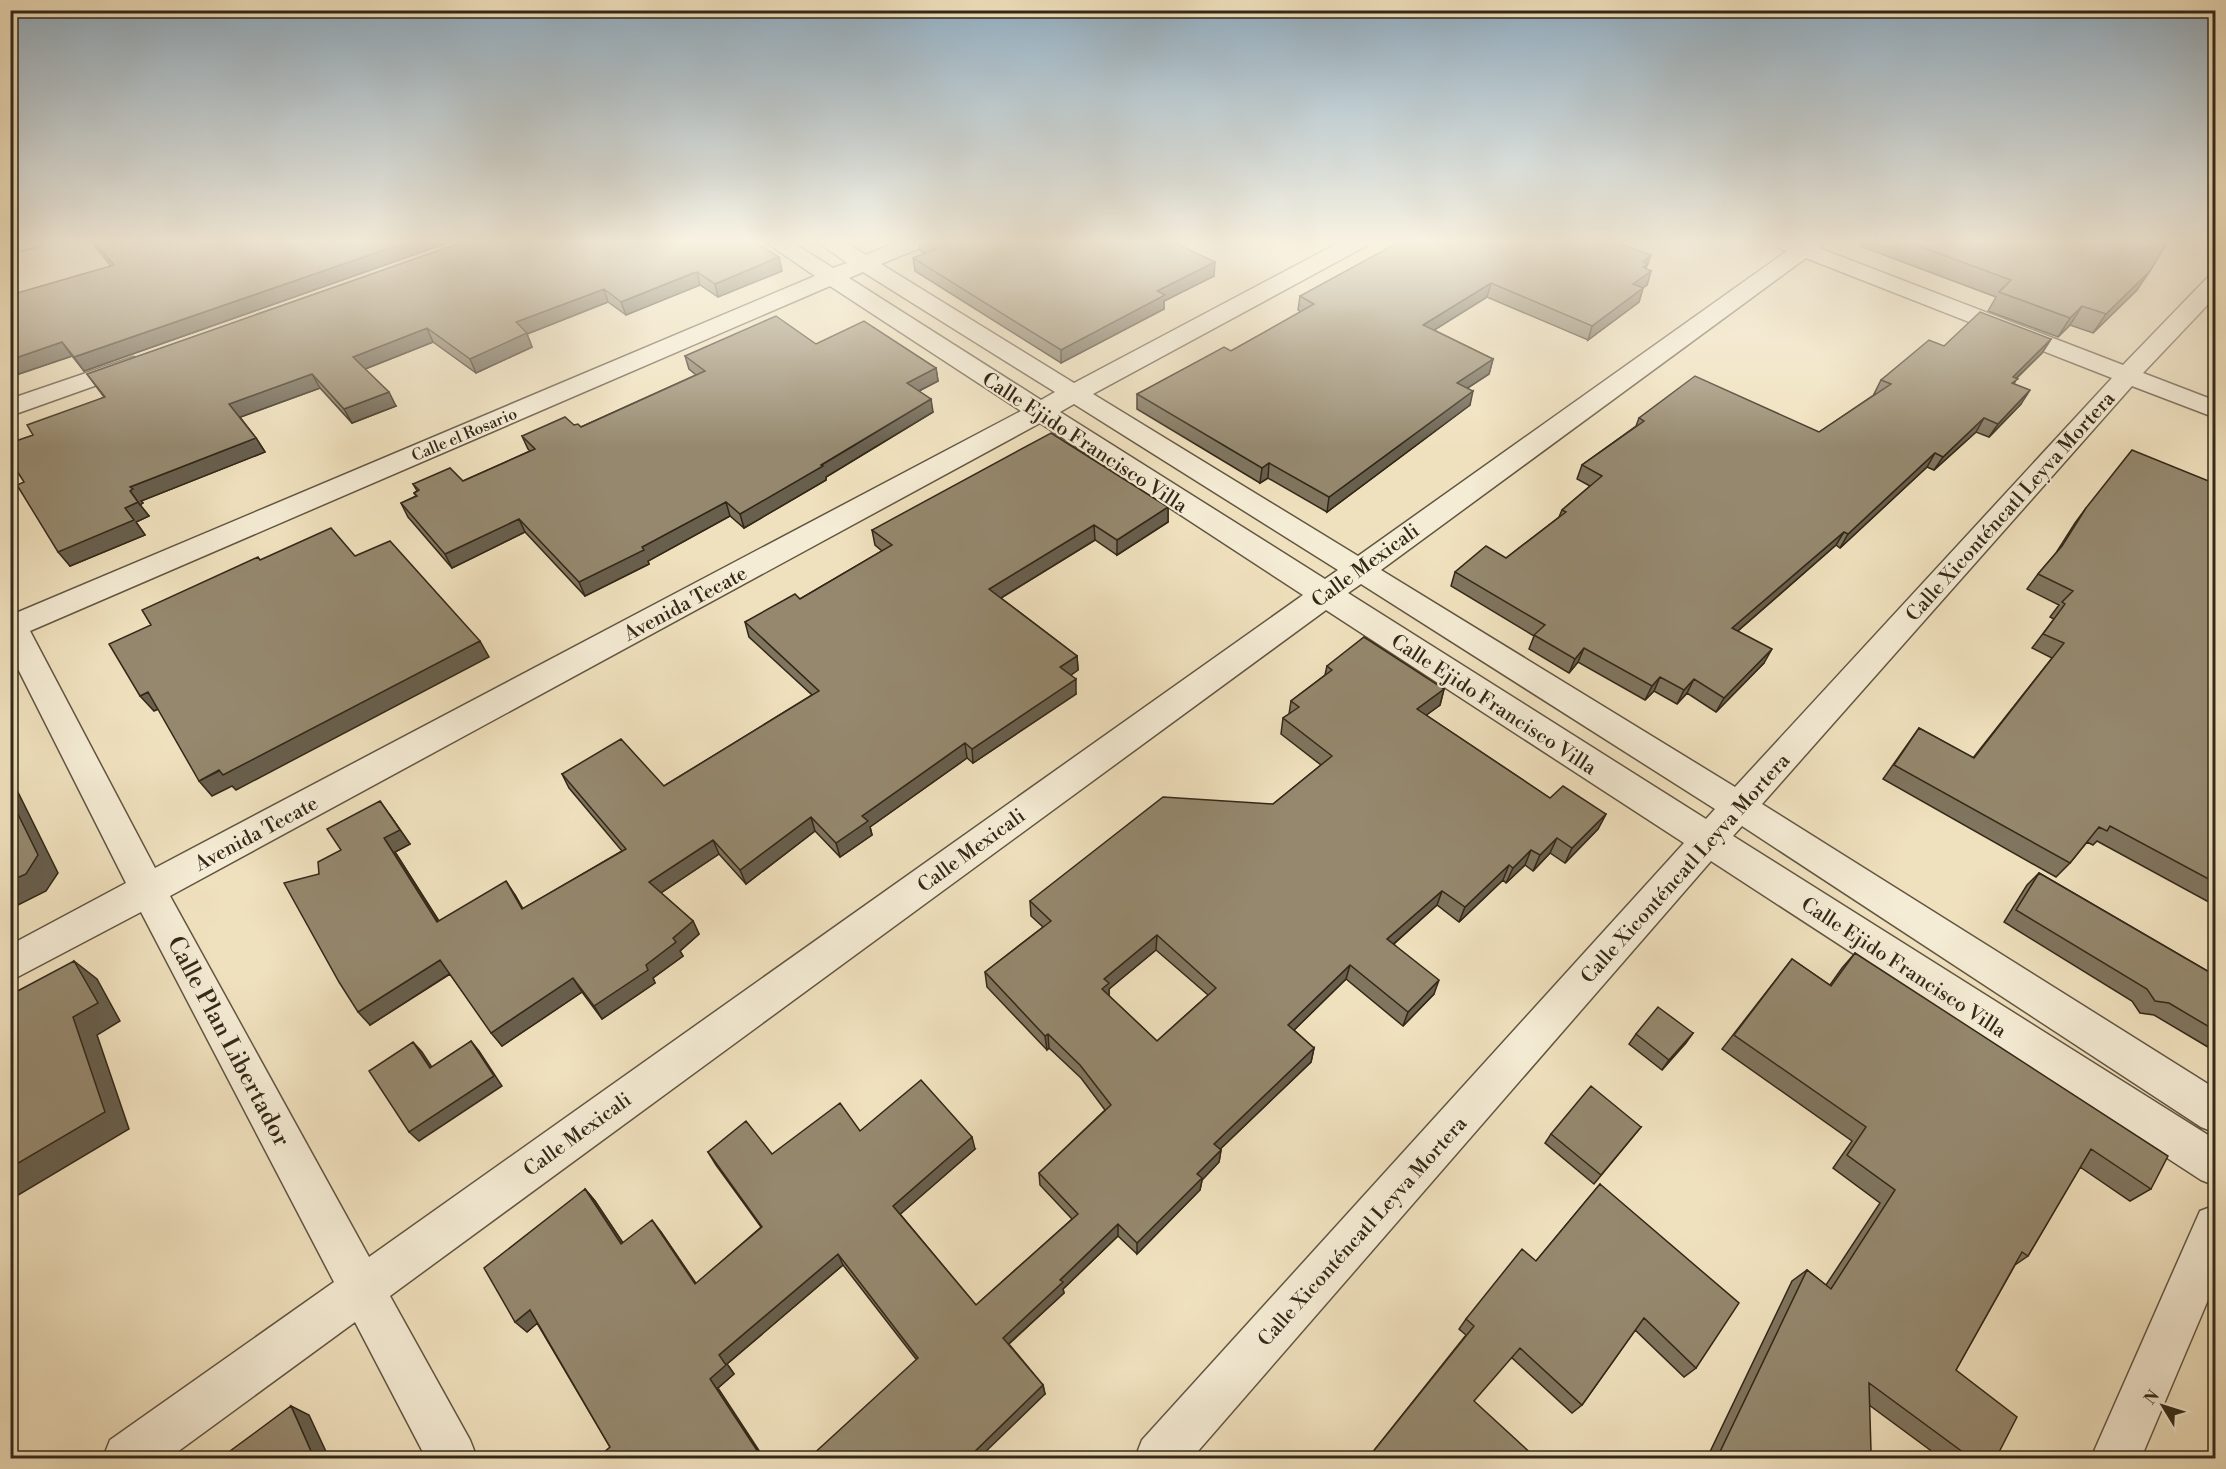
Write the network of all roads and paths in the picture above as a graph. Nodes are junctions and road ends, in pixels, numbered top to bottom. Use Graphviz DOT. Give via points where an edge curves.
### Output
graph roads {
  1 [pos="758,310"];
  2 [pos="881,310"];
  3 [pos="940,310"];
  4 [pos="1231,310"];
  5 [pos="1711,310"];
  6 [pos="1964,310"];
  7 [pos="2190,310"];
  8 [pos="156,356"];
  9 [pos="2128,375"];
  10 [pos="1076,393"];
  11 [pos="10,408"];
  12 [pos="2216,410"];
  13 [pos="1040,413"];
  14 [pos="1358,570"];
  15 [pos="1324,595"];
  16 [pos="11,626"];
  17 [pos="1739,807"];
  18 [pos="1707,841"];
  19 [pos="148,890"];
  20 [pos="10,964"];
  21 [pos="2216,1113"];
  22 [pos="2216,1165"];
  23 [pos="2216,1227"];
  24 [pos="362,1289"];
  25 [pos="128,1458"];
  26 [pos="452,1458"];
  27 [pos="1160,1458"];
  28 [pos="2116,1458"];
  1 -- 16 [label="street, Calle el Rosario"];
  2 -- 13 [label="street, Calle Ejido Francisco Villa"];
  3 -- 10 [label="street, Calle Ejido Francisco Villa"];
  4 -- 10 [label="street, Avenida Tecate"];
  5 -- 14 [label="street, Calle Mexicali"];
  6 -- 9 [label="street"];
  7 -- 9 [label="street, Calle Xiconténcatl Leyva Mortera"];
  8 -- 11 [label="street"];
  9 -- 12 [label="street"];
  9 -- 17 [label="street, Calle Xiconténcatl Leyva Mortera"];
  10 -- 13 [label="street, Avenida Tecate"];
  10 -- 14 [label="street, Calle Ejido Francisco Villa"];
  13 -- 15 [label="street, Calle Ejido Francisco Villa"];
  13 -- 19 [label="street, Avenida Tecate"];
  14 -- 15 [label="street, Calle Mexicali"];
  14 -- 17 [label="street, Calle Ejido Francisco Villa"];
  15 -- 18 [label="street, Calle Ejido Francisco Villa"];
  15 -- 24 [label="street, Calle Mexicali"];
  16 -- 19 [label="street, Calle Plan Libertador"];
  17 -- 18 [label="street, Calle Xiconténcatl Leyva Mortera"];
  17 -- 21 [label="street, Calle Ejido Francisco Villa"];
  18 -- 22 [label="street, Calle Ejido Francisco Villa"];
  18 -- 27 [label="street, Calle Xiconténcatl Leyva Mortera"];
  19 -- 20 [label="street, Avenida Tecate"];
  19 -- 24 [label="street, Calle Plan Libertador"];
  23 -- 28 [label="street"];
  24 -- 25 [label="street, Calle Mexicali"];
  24 -- 26 [label="street, Calle Plan Libertador"];
}
